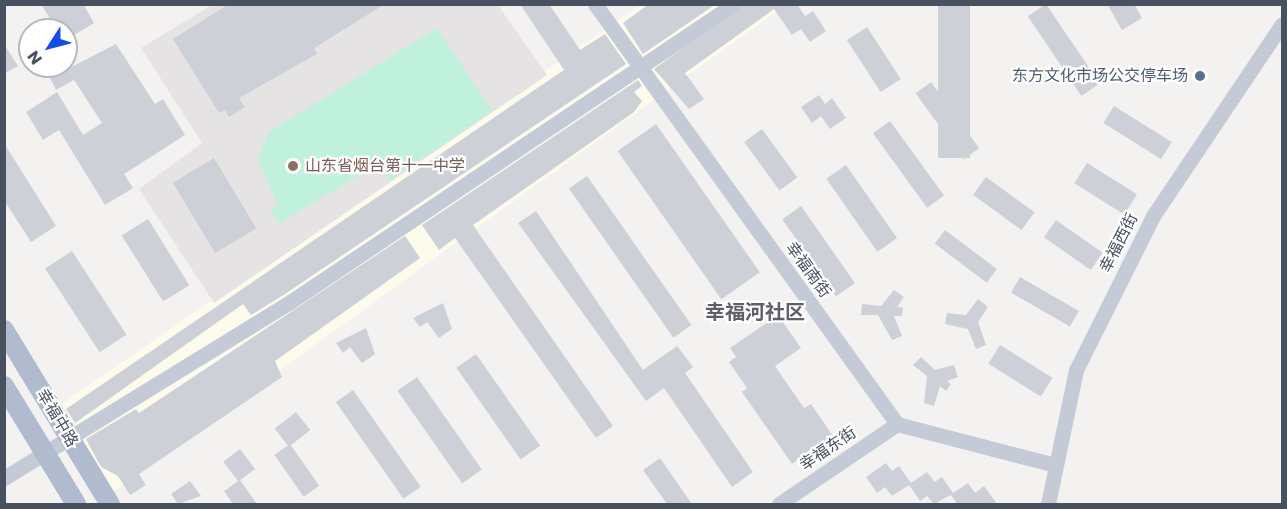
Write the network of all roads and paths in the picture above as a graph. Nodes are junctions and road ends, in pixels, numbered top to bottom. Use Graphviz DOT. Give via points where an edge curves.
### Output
graph roads {
  1 [pos="595,4"];
  2 [pos="734,4"];
  3 [pos="1282,24"];
  4 [pos="4,330"];
  5 [pos="4,386"];
  6 [pos="897,424"];
  7 [pos="70,440"];
  8 [pos="45,454"];
  9 [pos="1055,465"];
  10 [pos="4,478"];
  11 [pos="76,504"];
  12 [pos="110,504"];
  13 [pos="779,504"];
  14 [pos="1048,504"];
  1 -- 6 [label="street, 幸福南街"];
  2 -- 7 [label="street" via="290,302"];
  3 -- 9 [label="street, 幸福西街" via="1153,216 1076,370"];
  4 -- 7 [label="main road, 幸福中路"];
  5 -- 8 [label="main road, 幸福中路"];
  6 -- 9 [label="street"];
  6 -- 13 [label="street, 幸福东街"];
  7 -- 8 [label="street"];
  7 -- 12 [label="main road, 幸福中路"];
  8 -- 10 [label="street"];
  8 -- 11 [label="main road, 幸福中路"];
  9 -- 14 [label="street, 幸福西街"];
}
